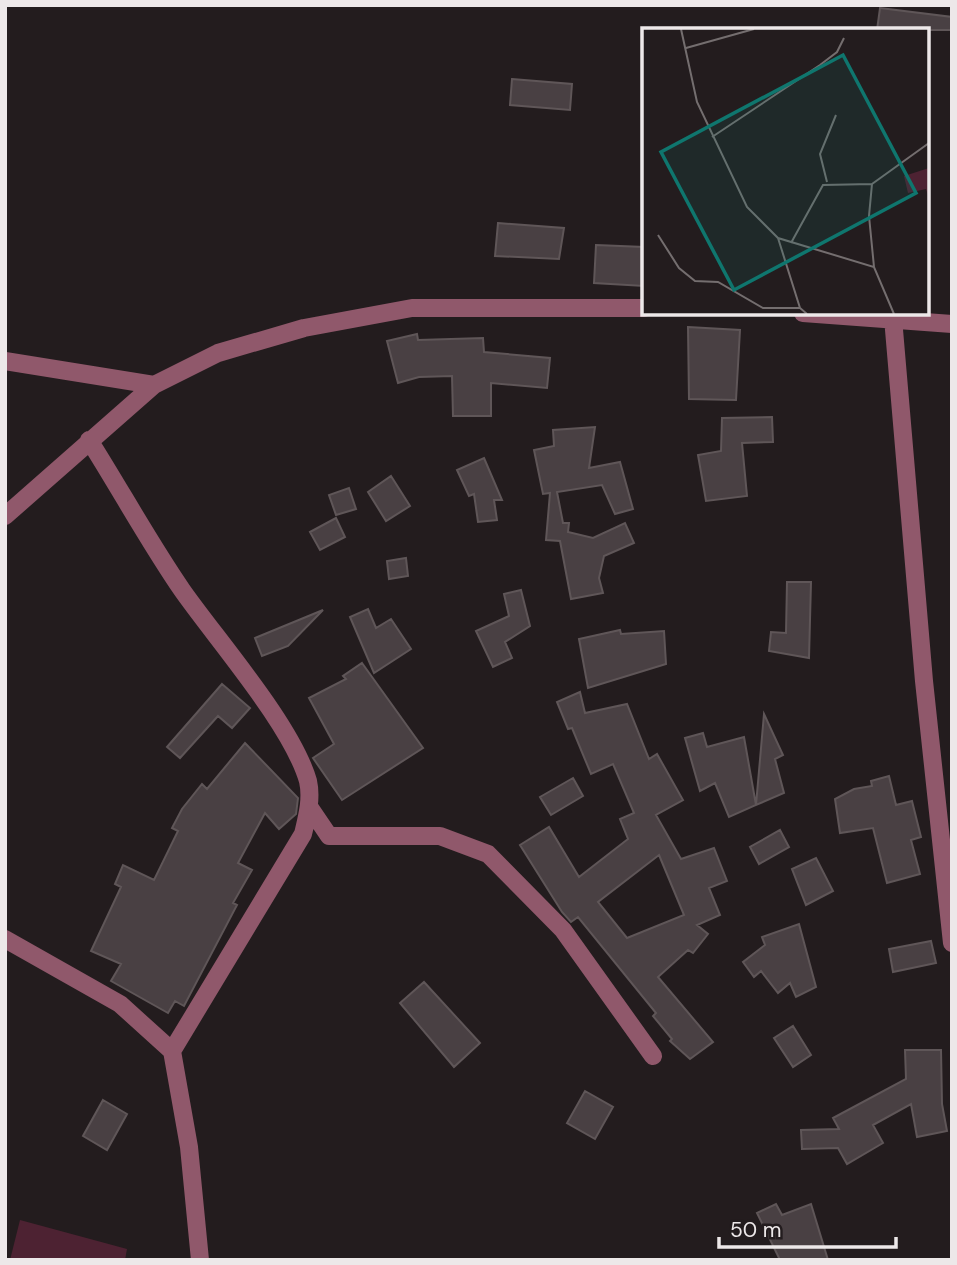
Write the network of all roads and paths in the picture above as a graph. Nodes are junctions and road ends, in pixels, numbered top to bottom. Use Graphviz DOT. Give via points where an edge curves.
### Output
graph roads {
  1 [pos="642,308"];
  2 [pos="839,315"];
  3 [pos="893,318"];
  4 [pos="952,324"];
  5 [pos="5,361"];
  6 [pos="154,385"];
  7 [pos="89,440"];
  8 [pos="5,516"];
  9 [pos="310,808"];
  10 [pos="5,939"];
  11 [pos="952,943"];
  12 [pos="172,1051"];
  13 [pos="653,1056"];
  14 [pos="200,1260"];
  1 -- 6 [label="street" via="412,308 304,328 218,352"];
  2 -- 3 [label="street"];
  3 -- 4 [label="street"];
  3 -- 11 [label="street"];
  5 -- 6 [label="street"];
  6 -- 7 [label="street"];
  7 -- 8 [label="street"];
  7 -- 9 [label="street" via="180,587 296,754 308,782"];
  9 -- 12 [label="street" via="303,834"];
  9 -- 13 [label="street" via="329,836 440,836 488,854 564,930"];
  10 -- 12 [label="street" via="120,1004"];
  12 -- 14 [label="street" via="189,1147"];
}
